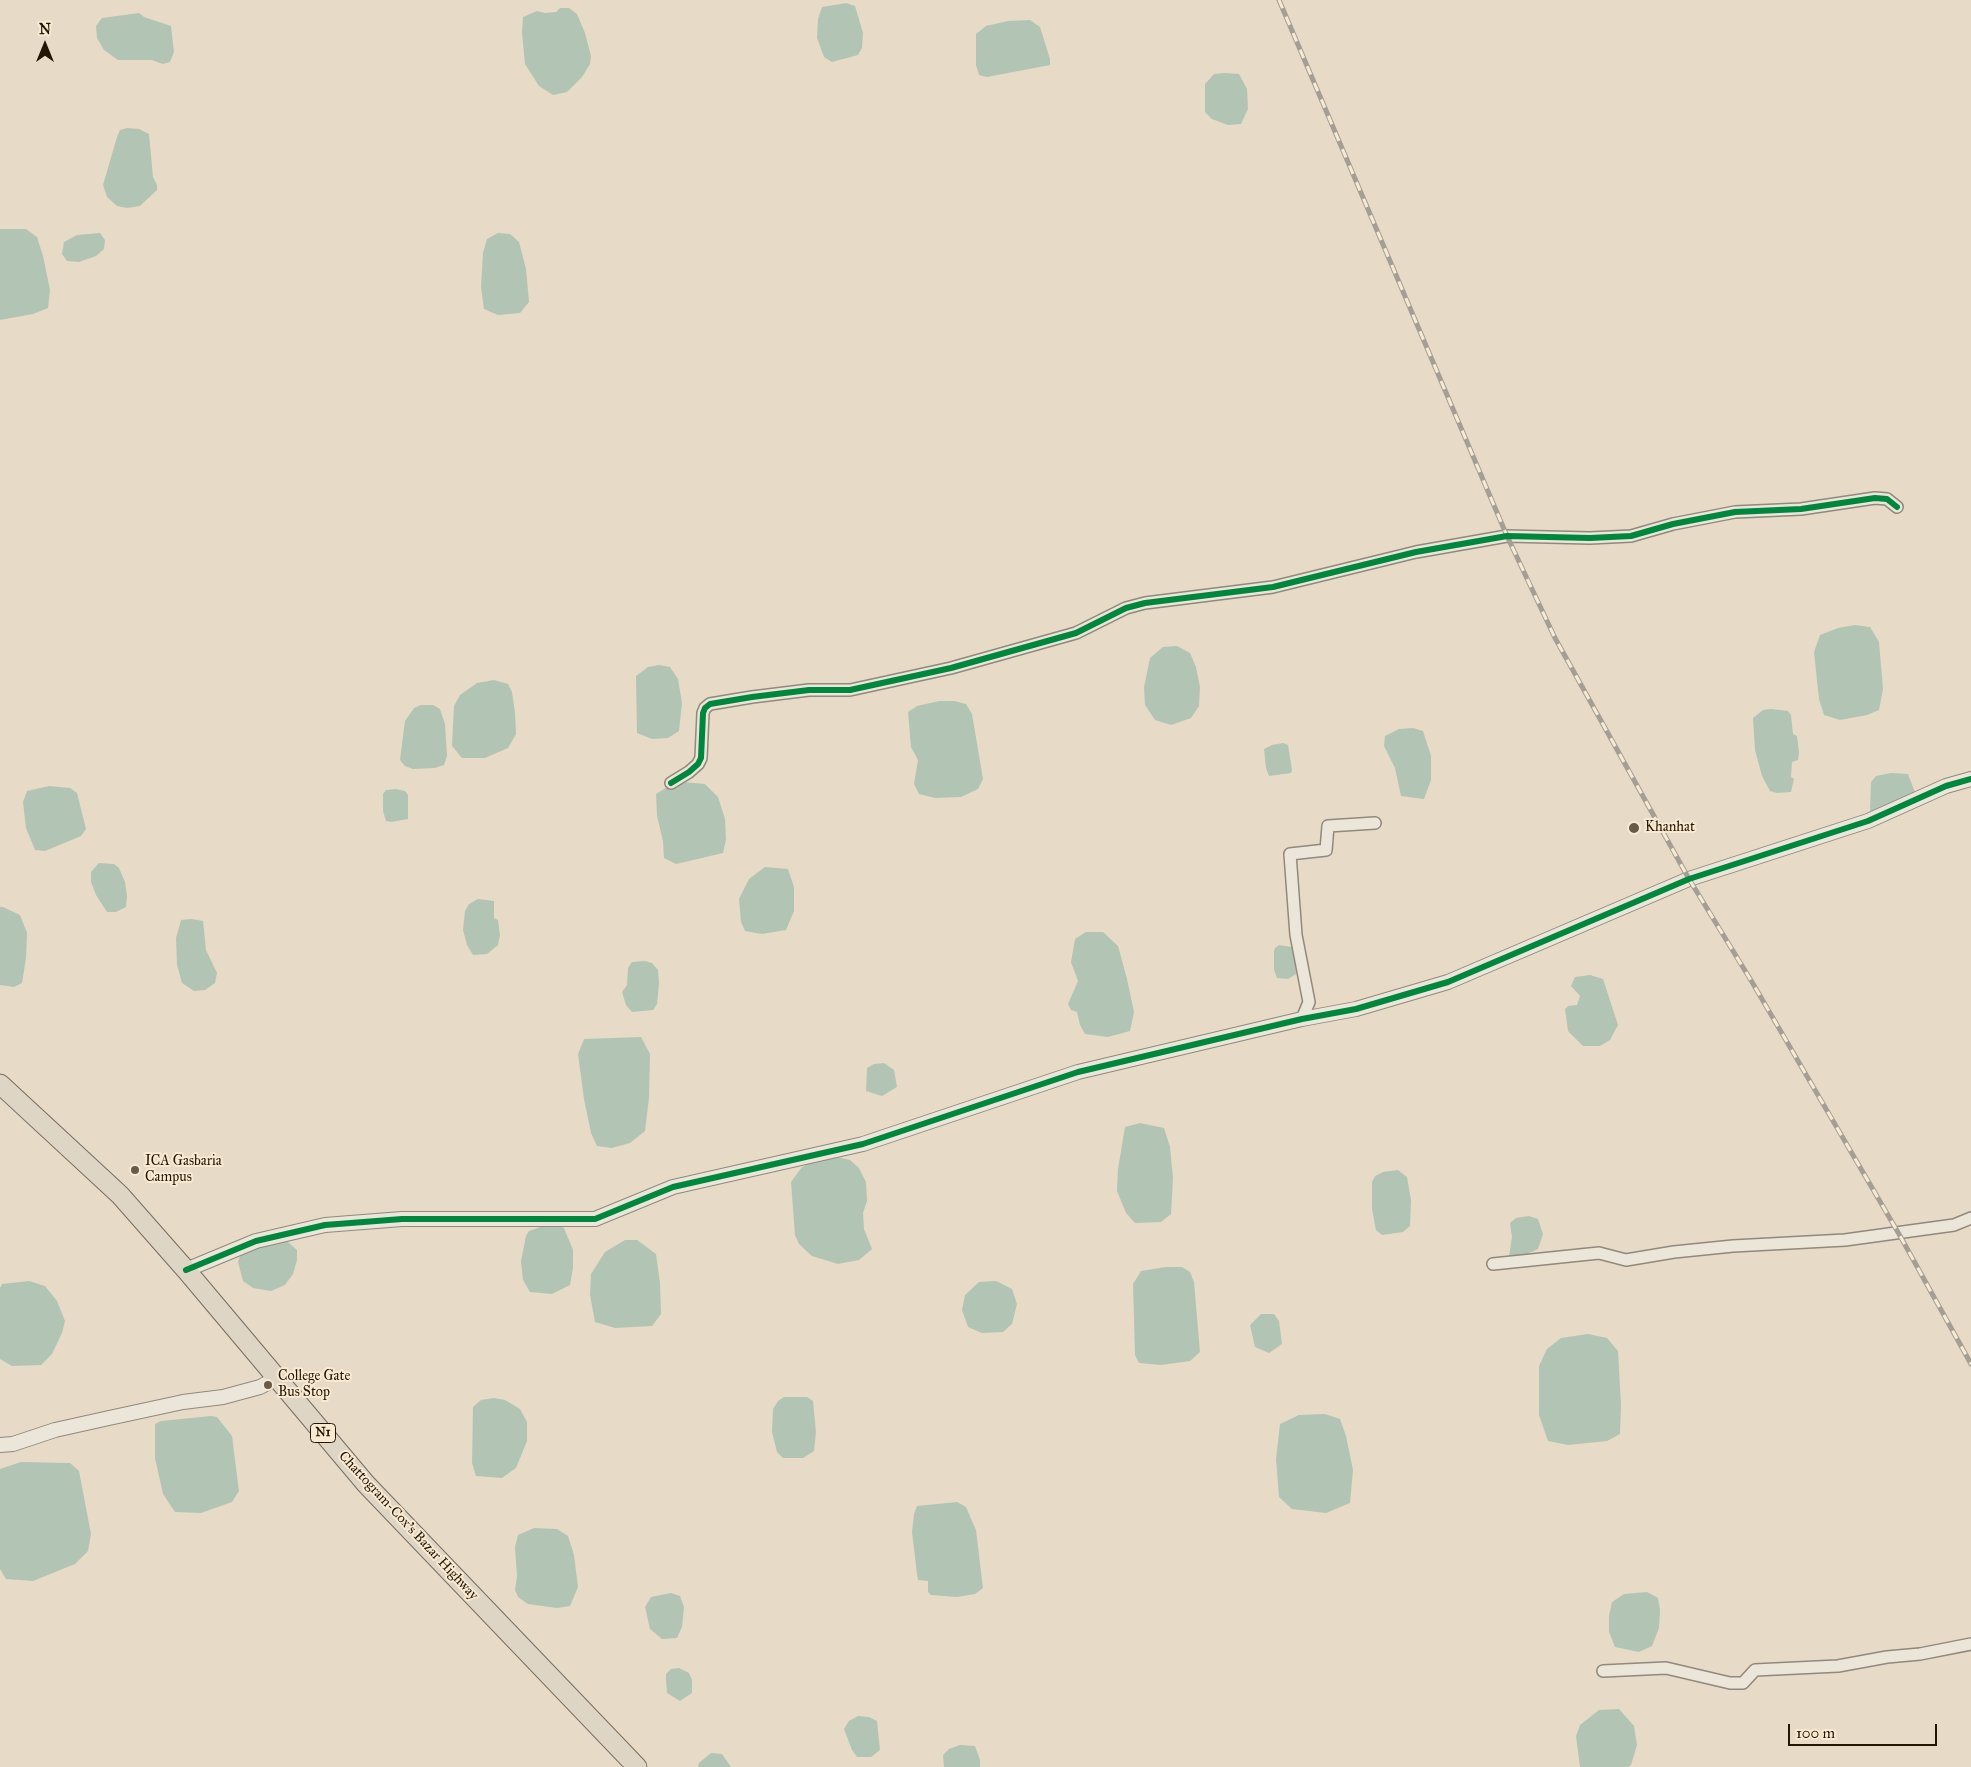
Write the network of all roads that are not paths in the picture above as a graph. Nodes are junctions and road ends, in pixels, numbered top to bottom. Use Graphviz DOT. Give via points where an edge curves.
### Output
graph roads {
  1 [pos="1897,507"];
  2 [pos="1971,779"];
  3 [pos="671,784"];
  4 [pos="1374,823"];
  5 [pos="1302,1019"];
  6 [pos="0,1084"];
  7 [pos="1971,1218"];
  8 [pos="1493,1264"];
  9 [pos="186,1270"];
  10 [pos="277,1378"];
  11 [pos="0,1445"];
  12 [pos="1971,1644"];
  13 [pos="1603,1671"];
  14 [pos="637,1767"];
  1 -- 3 [label="street" via="1887,499 1874,498 1801,509 1735,512 1624,537 1507,536 1416,552 1273,587 1144,603 1126,608 1076,633 951,668 850,690 809,690 710,704 703,713 701,758 689,772"];
  2 -- 5 [label="street" via="1946,786 1868,821 1689,879 1448,982 1356,1009"];
  4 -- 5 [label="street" via="1328,826 1326,850 1290,854 1296,935 1309,1002"];
  5 -- 9 [label="street" via="1078,1072 863,1144 673,1187 596,1218 402,1219 325,1225 256,1241"];
  6 -- 9 [label="highway, Chattogram-Cox's Bazar Highway / N1" via="120,1194"];
  7 -- 8 [label="street" via="1954,1225 1845,1240 1733,1246 1626,1260 1598,1253"];
  9 -- 10 [label="highway, Chattogram-Cox's Bazar Highway / N1"];
  10 -- 11 [label="street" via="260,1387 223,1397 183,1402"];
  10 -- 14 [label="highway, Chattogram-Cox's Bazar Highway / N1" via="366,1484"];
  12 -- 13 [label="street" via="1838,1666 1755,1670 1743,1683 1666,1668"];
}
